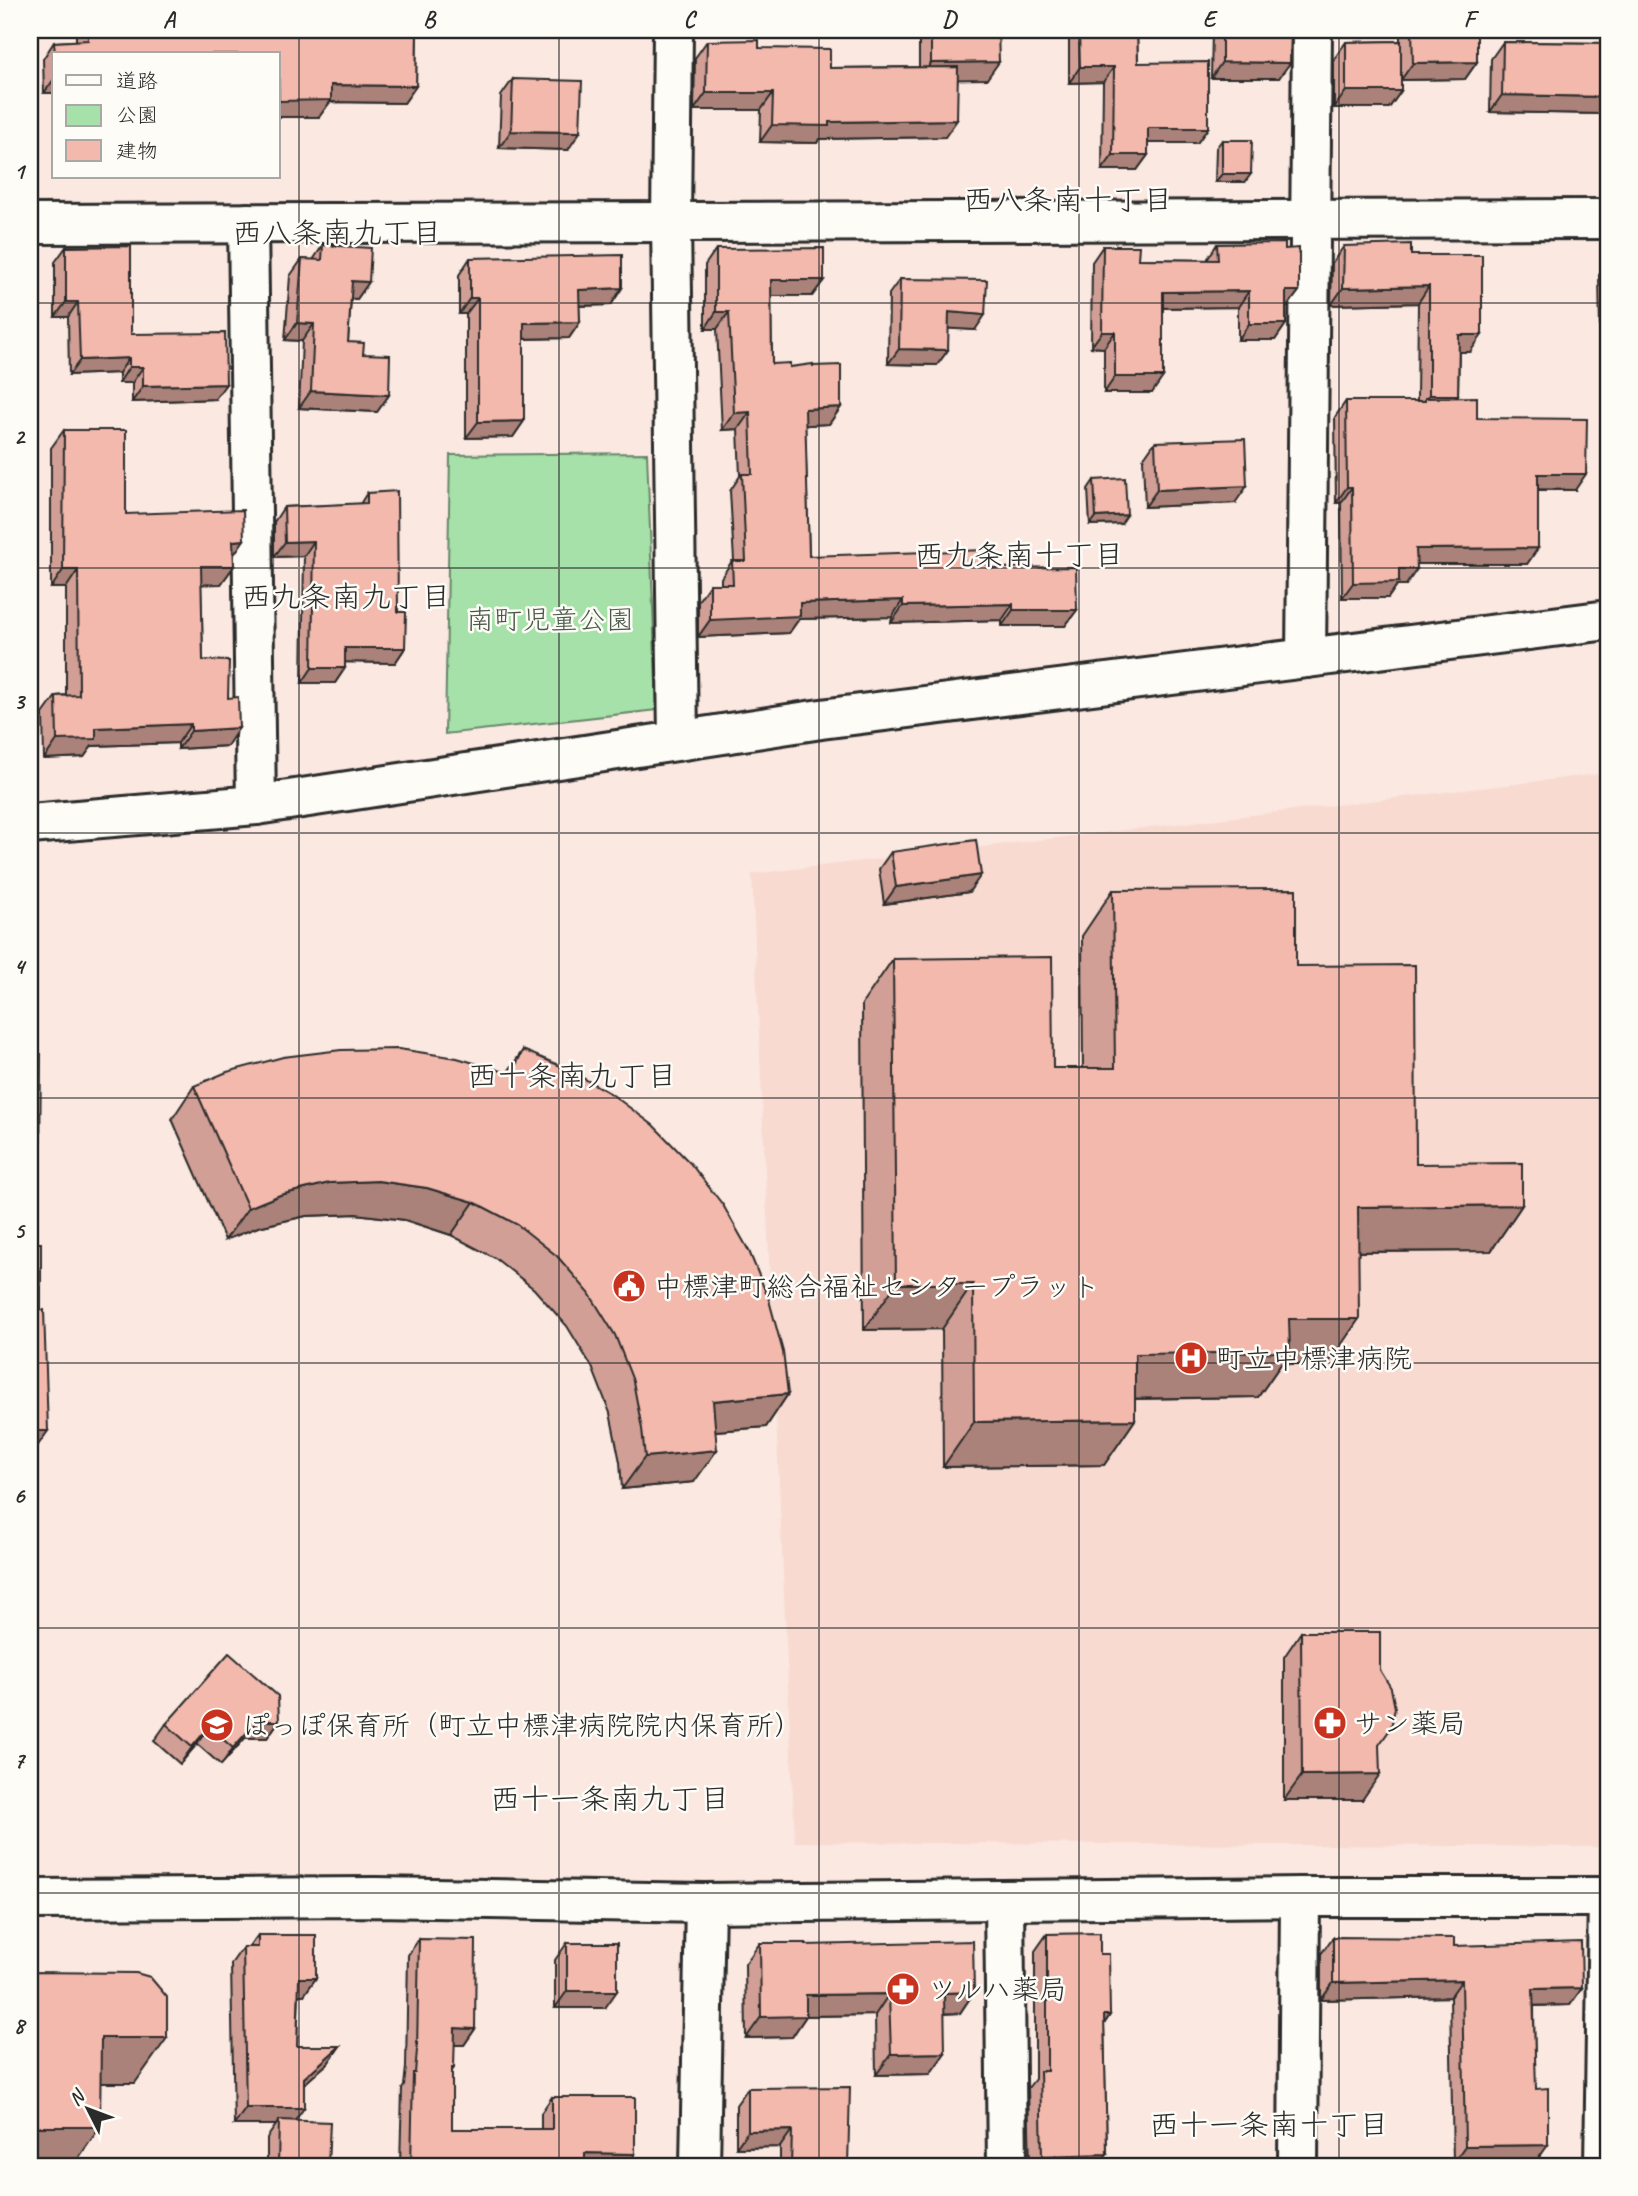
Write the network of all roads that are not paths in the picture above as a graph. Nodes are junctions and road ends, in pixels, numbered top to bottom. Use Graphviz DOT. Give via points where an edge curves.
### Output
graph roads {
  1 [pos="673,30"];
  2 [pos="1312,30"];
  3 [pos="1608,219"];
  4 [pos="1311,220"];
  5 [pos="671,222"];
  6 [pos="248,223"];
  7 [pos="30,224"];
  8 [pos="1608,620"];
  9 [pos="1306,658"];
  10 [pos="678,739"];
  11 [pos="256,805"];
  12 [pos="30,824"];
  13 [pos="1300,1897"];
  14 [pos="1608,1897"];
  15 [pos="30,1899"];
  16 [pos="1004,1900"];
  17 [pos="705,1903"];
  18 [pos="699,2166"];
  19 [pos="1007,2166"];
  20 [pos="1298,2166"];
  21 [pos="1604,2166"];
  1 -- 5 [label="street"];
  2 -- 4 [label="street"];
  3 -- 4 [label="street"];
  4 -- 5 [label="street"];
  4 -- 9 [label="street"];
  5 -- 6 [label="street"];
  5 -- 10 [label="street"];
  6 -- 7 [label="street"];
  6 -- 11 [label="street"];
  8 -- 9 [label="street"];
  9 -- 10 [label="street"];
  10 -- 11 [label="street"];
  11 -- 12 [label="street"];
  13 -- 14 [label="street"];
  13 -- 16 [label="street"];
  13 -- 20 [label="street"];
  14 -- 21 [label="street"];
  15 -- 17 [label="street"];
  16 -- 17 [label="street"];
  16 -- 19 [label="street"];
  17 -- 18 [label="street"];
}
